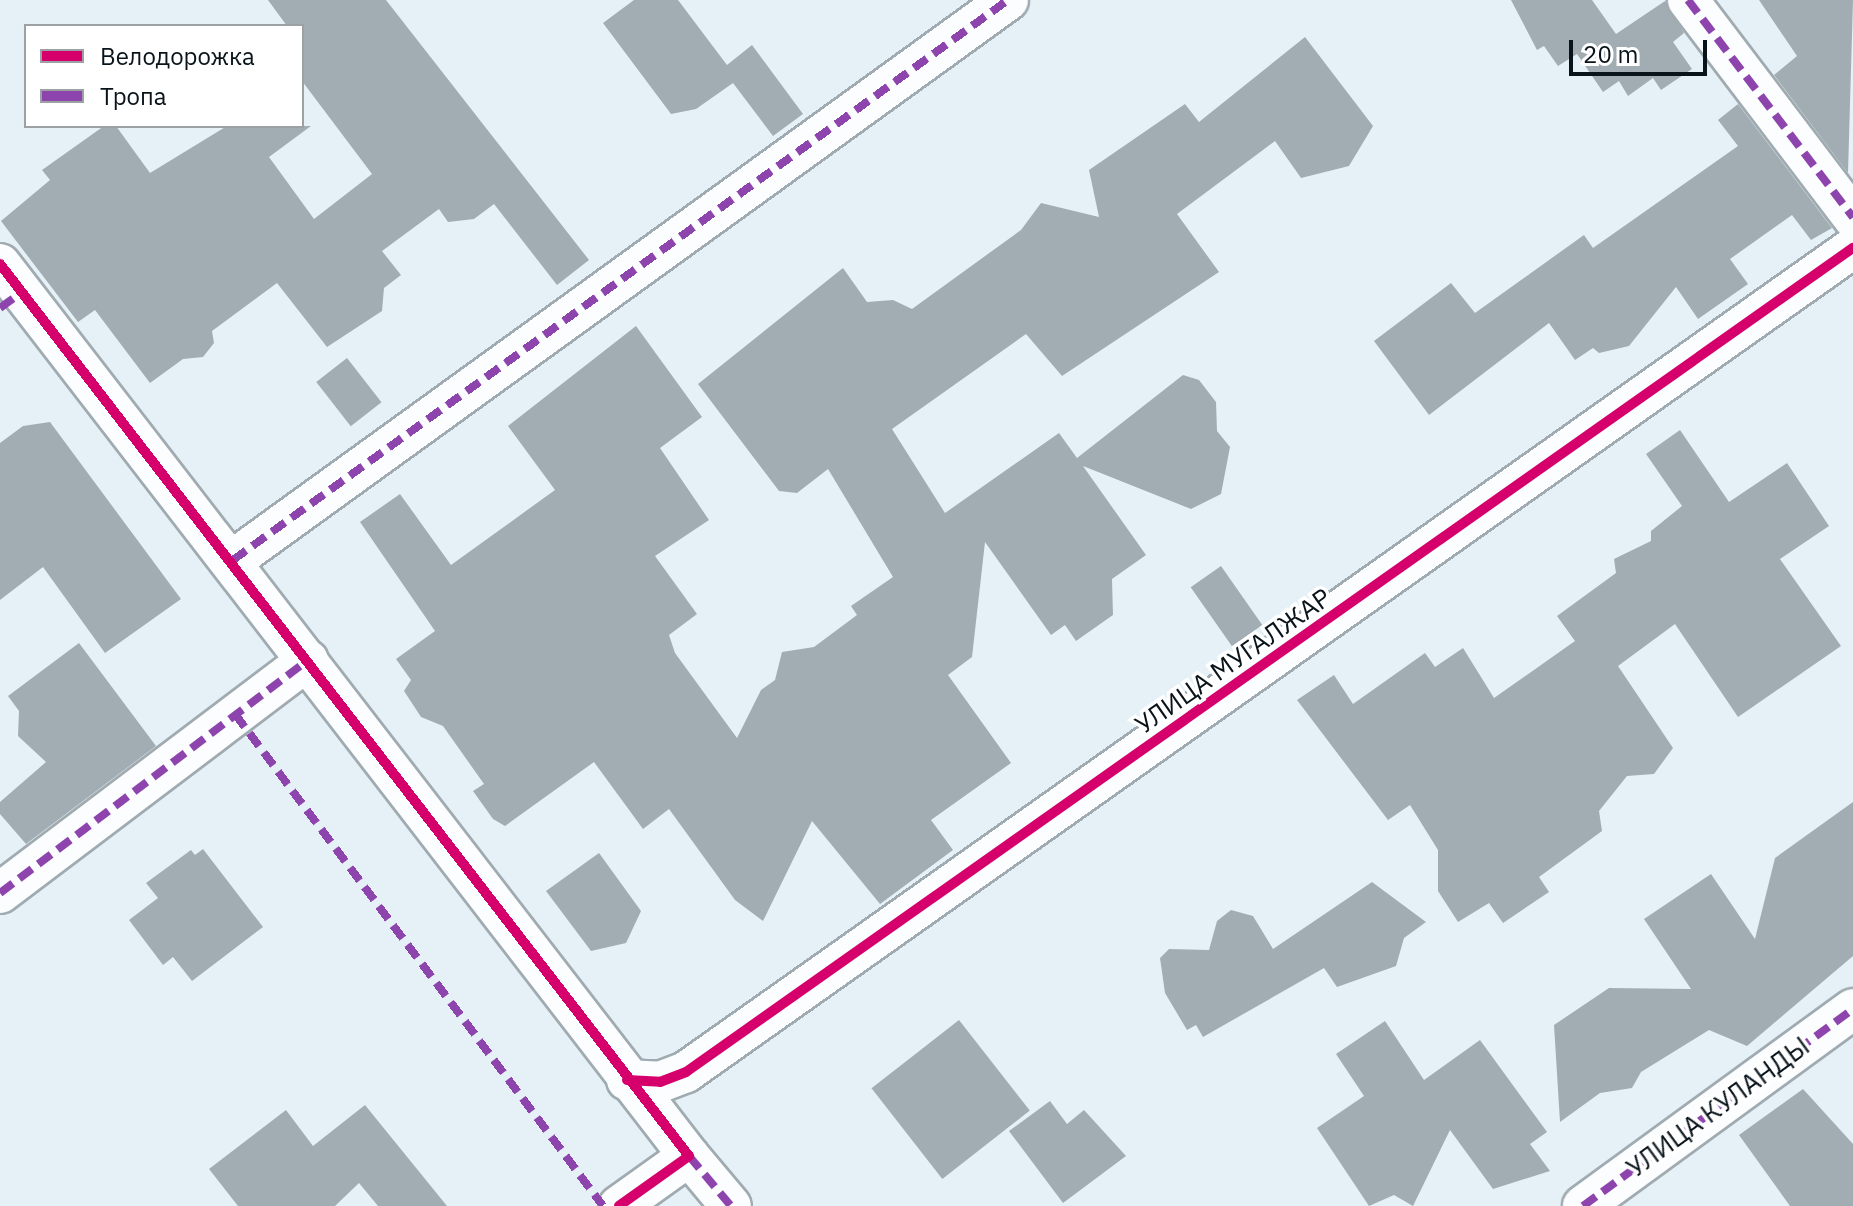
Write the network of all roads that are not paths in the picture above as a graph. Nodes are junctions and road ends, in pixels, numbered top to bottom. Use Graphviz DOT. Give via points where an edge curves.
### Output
graph roads {
  1 [pos="1008,0"];
  2 [pos="1688,0"];
  3 [pos="1853,217"];
  4 [pos="1853,248"];
  5 [pos="7,288"];
  6 [pos="233,560"];
  7 [pos="308,660"];
  8 [pos="0,893"];
  9 [pos="1853,1009"];
  10 [pos="627,1080"];
  11 [pos="689,1156"];
  12 [pos="619,1206"];
  13 [pos="731,1206"];
  14 [pos="1583,1206"];
  1 -- 6 [label="street"];
  2 -- 3 [label="street"];
  4 -- 10 [label="street, УЛИЦА МУГАЛЖАР" via="686,1072 660,1082"];
  5 -- 6 [label="street"];
  6 -- 7 [label="street"];
  7 -- 8 [label="street"];
  7 -- 10 [label="street"];
  9 -- 14 [label="street, УЛИЦА КУЛАНДЫ"];
  10 -- 11 [label="street"];
  11 -- 12 [label="street"];
  11 -- 13 [label="street"];
}
